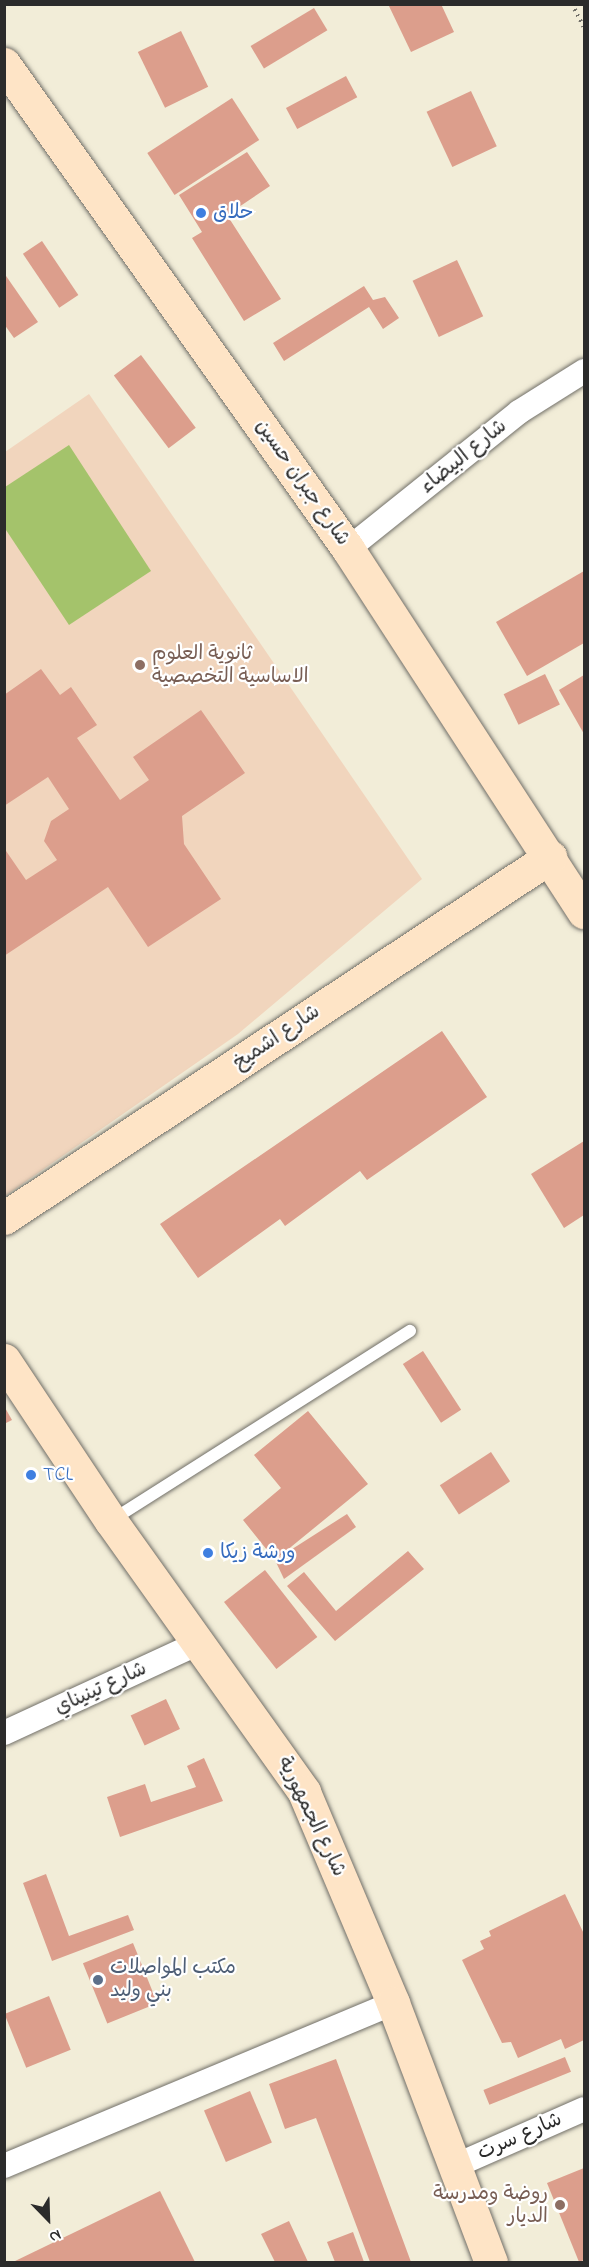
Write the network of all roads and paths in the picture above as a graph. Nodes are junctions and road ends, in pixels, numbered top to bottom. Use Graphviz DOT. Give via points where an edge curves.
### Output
graph roads {
  1 [pos="572,4"];
  2 [pos="585,28"];
  3 [pos="4,64"];
  4 [pos="585,371"];
  5 [pos="348,549"];
  6 [pos="550,857"];
  7 [pos="585,912"];
  8 [pos="4,1218"];
  9 [pos="410,1330"];
  10 [pos="4,1360"];
  11 [pos="111,1521"];
  12 [pos="197,1644"];
  13 [pos="4,1733"];
  14 [pos="393,2003"];
  15 [pos="585,2109"];
  16 [pos="4,2166"];
  17 [pos="455,2166"];
  18 [pos="491,2262"];
  1 -- 2 [label="path"];
  3 -- 5 [label="main road, شارع جبران حسين"];
  4 -- 5 [label="street, شارع البيضاء" via="519,412"];
  5 -- 6 [label="main road, شارع جبران حسين"];
  6 -- 7 [label="main road, شارع جبران حسين"];
  6 -- 8 [label="main road, شارع اشميخ"];
  9 -- 11 [label="lane"];
  10 -- 11 [label="main road, شارع الجمهورية"];
  11 -- 12 [label="main road, شارع الجمهورية"];
  12 -- 13 [label="street, شارع تينيناي"];
  12 -- 14 [label="main road, شارع الجمهورية" via="271,1738 304,1792"];
  14 -- 16 [label="street"];
  14 -- 17 [label="main road, شارع الجمهورية"];
  15 -- 17 [label="street, شارع سرت"];
  17 -- 18 [label="main road, شارع الجمهورية"];
}
